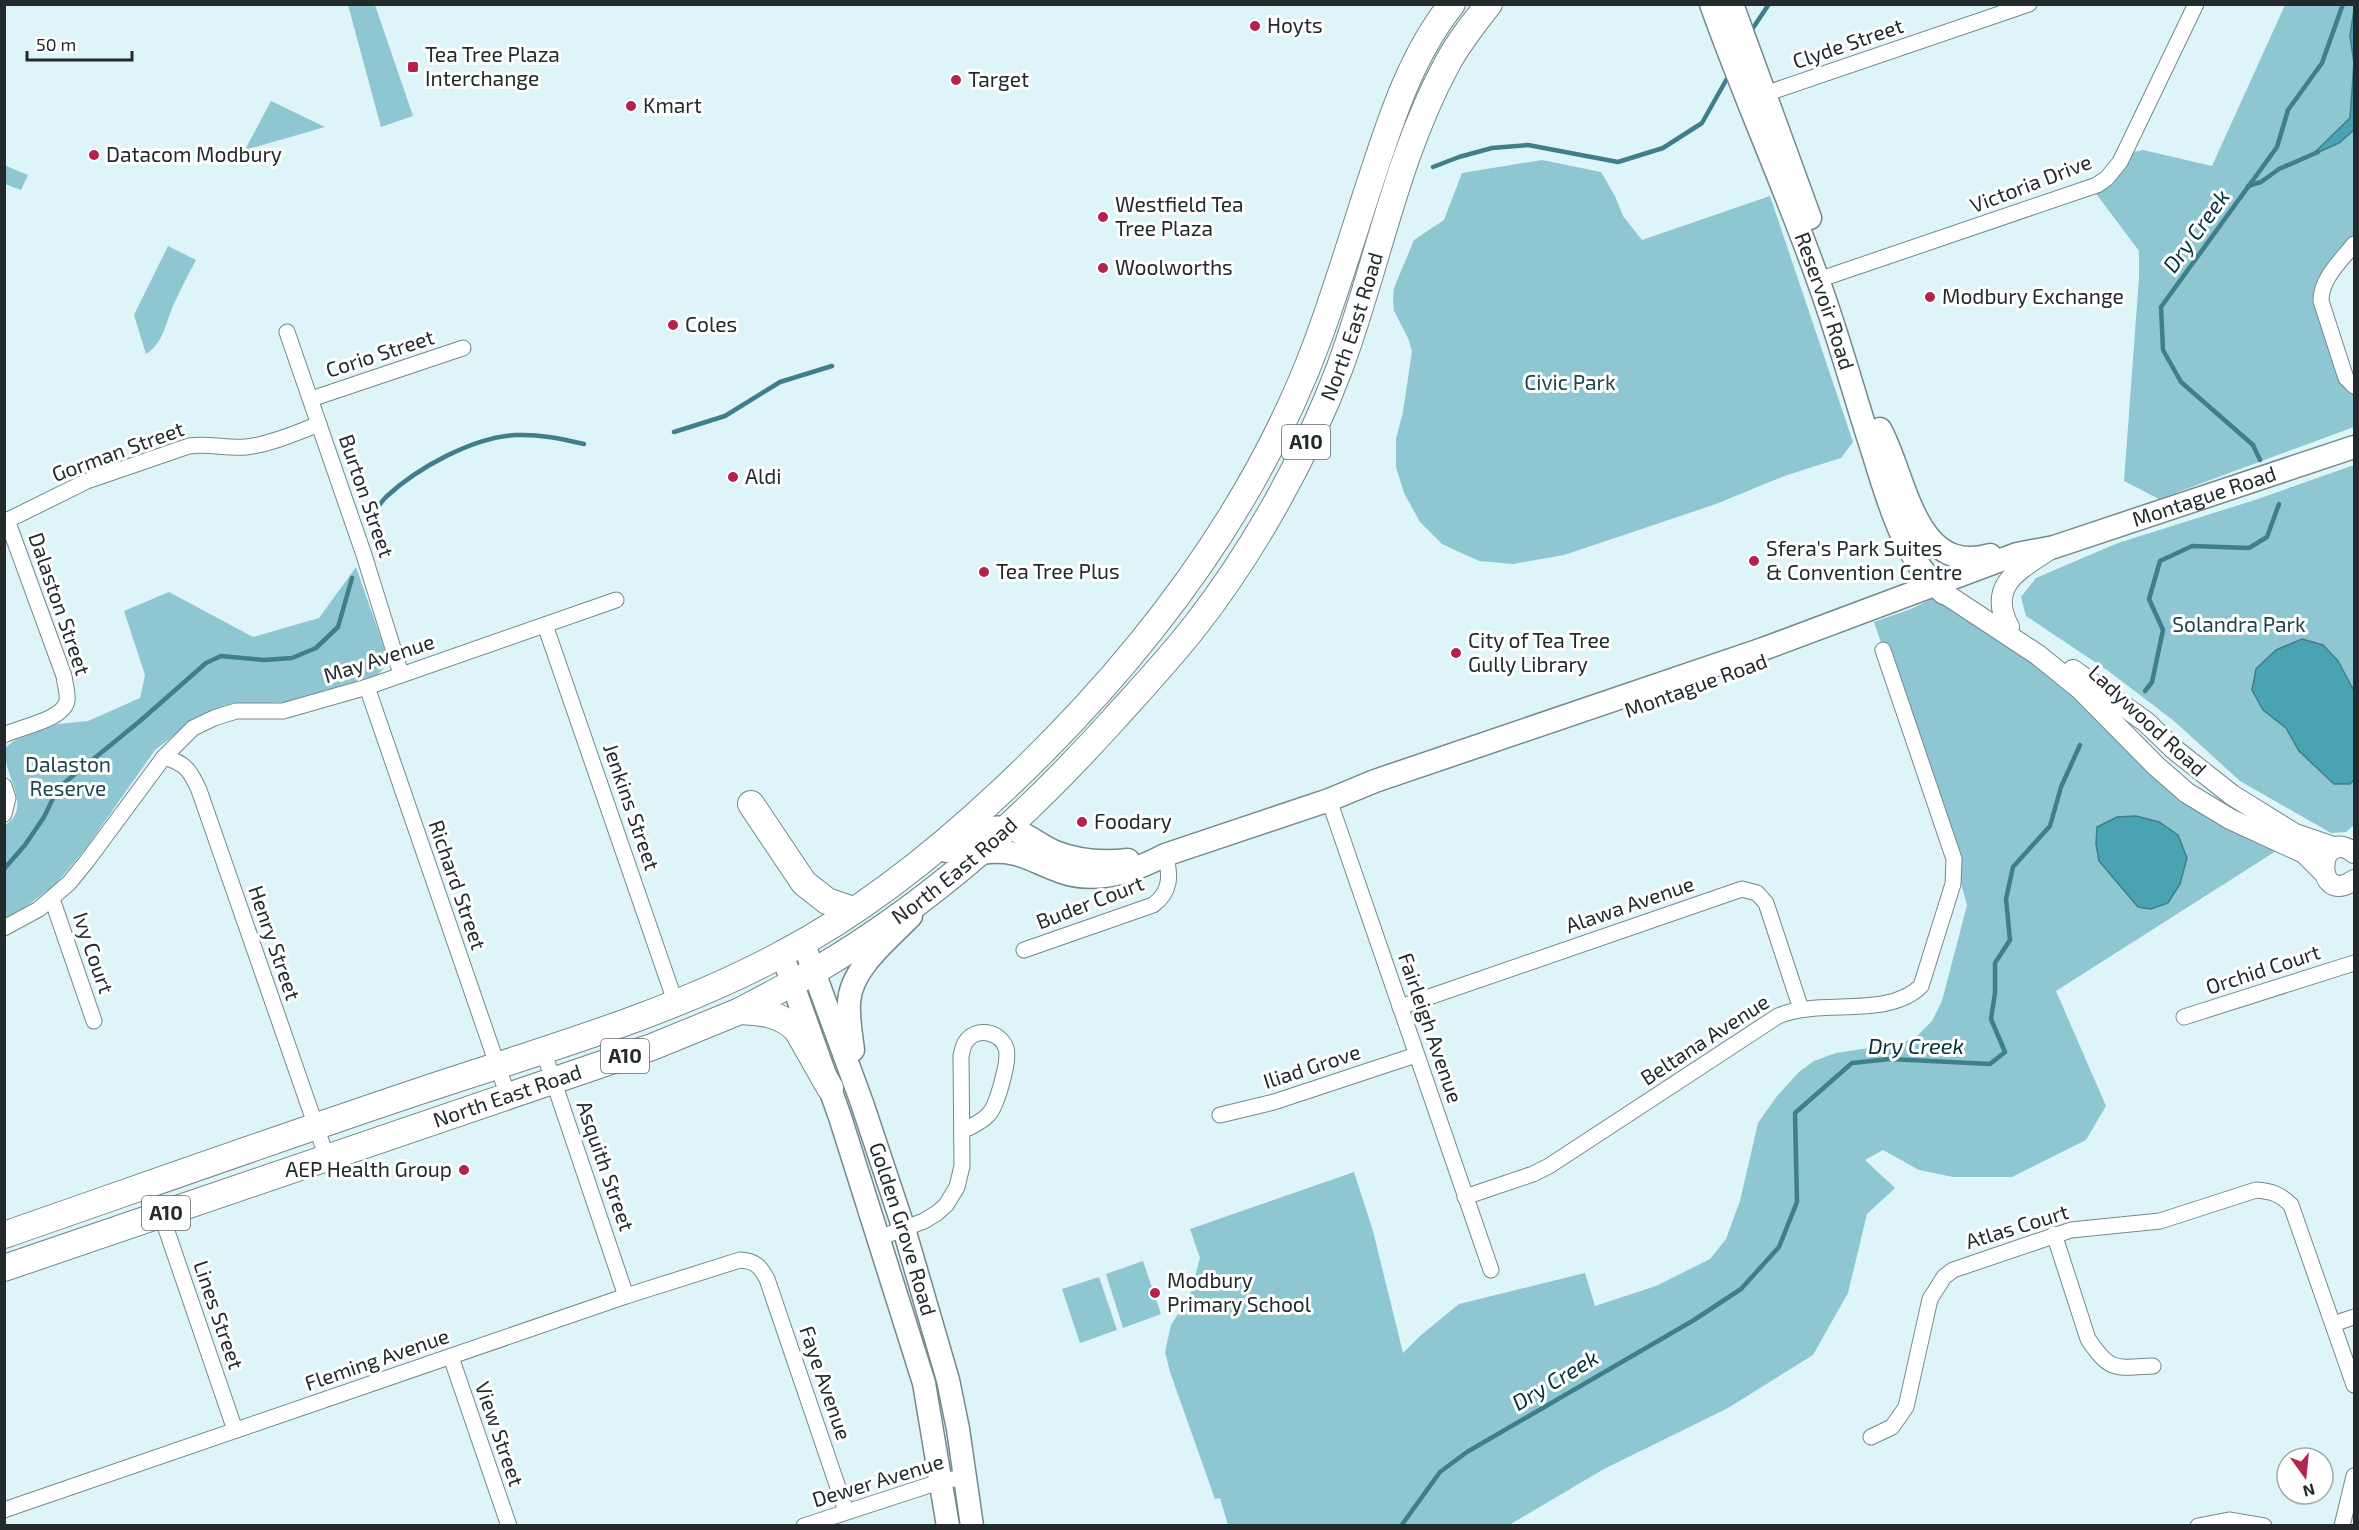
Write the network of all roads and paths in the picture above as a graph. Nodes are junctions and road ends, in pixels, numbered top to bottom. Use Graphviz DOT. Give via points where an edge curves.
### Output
graph roads {
  1 [pos="1452,4"];
  2 [pos="1489,4"];
  3 [pos="1711,4"];
  4 [pos="1732,4"];
  5 [pos="2029,4"];
  6 [pos="2196,4"];
  7 [pos="1757,97"];
  8 [pos="1369,185"];
  9 [pos="1395,196"];
  10 [pos="2355,244"];
  11 [pos="1825,278"];
  12 [pos="287,332"];
  13 [pos="463,348"];
  14 [pos="2354,386"];
  15 [pos="311,399"];
  16 [pos="319,424"];
  17 [pos="1880,429"];
  18 [pos="2355,447"];
  19 [pos="6,521"];
  20 [pos="2054,547"];
  21 [pos="1946,586"];
  22 [pos="616,600"];
  23 [pos="545,626"];
  24 [pos="2009,627"];
  25 [pos="1142,642"];
  26 [pos="1883,650"];
  27 [pos="1165,662"];
  28 [pos="401,674"];
  29 [pos="367,687"];
  30 [pos="4,735"];
  31 [pos="164,757"];
  32 [pos="4,786"];
  33 [pos="1329,800"];
  34 [pos="751,804"];
  35 [pos="4,814"];
  36 [pos="1009,828"];
  37 [pos="2345,850"];
  38 [pos="981,853"];
  39 [pos="1165,855"];
  40 [pos="2324,873"];
  41 [pos="905,874"];
  42 [pos="2352,884"];
  43 [pos="937,889"];
  44 [pos="52,899"];
  45 [pos="853,910"];
  46 [pos="4,928"];
  47 [pos="793,948"];
  48 [pos="1024,950"];
  49 [pos="2355,963"];
  50 [pos="815,971"];
  51 [pos="793,984"];
  52 [pos="676,1004"];
  53 [pos="1400,1007"];
  54 [pos="1801,1009"];
  55 [pos="740,1011"];
  56 [pos="2184,1017"];
  57 [pos="94,1021"];
  58 [pos="543,1050"];
  59 [pos="1416,1055"];
  60 [pos="497,1066"];
  61 [pos="553,1080"];
  62 [pos="830,1088"];
  63 [pos="856,1088"];
  64 [pos="508,1096"];
  65 [pos="1220,1115"];
  66 [pos="315,1126"];
  67 [pos="962,1131"];
  68 [pos="327,1158"];
  69 [pos="1465,1197"];
  70 [pos="161,1214"];
  71 [pos="904,1229"];
  72 [pos="2054,1234"];
  73 [pos="4,1235"];
  74 [pos="879,1238"];
  75 [pos="4,1268"];
  76 [pos="762,1269"];
  77 [pos="1491,1270"];
  78 [pos="626,1296"];
  79 [pos="2355,1317"];
  80 [pos="2333,1324"];
  81 [pos="451,1357"];
  82 [pos="2153,1366"];
  83 [pos="2355,1385"];
  84 [pos="235,1430"];
  85 [pos="1871,1437"];
  86 [pos="2355,1476"];
  87 [pos="965,1477"];
  88 [pos="942,1481"];
  89 [pos="4,1510"];
  90 [pos="846,1511"];
  91 [pos="509,1526"];
  92 [pos="804,1526"];
  93 [pos="948,1526"];
  94 [pos="972,1526"];
  95 [pos="2198,1526"];
  96 [pos="2264,1526"];
  97 [pos="2342,1526"];
  1 -- 8 [label="main road, North East Road / A10" via="1411,73"];
  2 -- 9 [label="main road, North East Road / A10" via="1448,62 1416,134"];
  3 -- 7 [label="main road, Reservoir Road"];
  4 -- 7 [label="main road, Reservoir Road"];
  5 -- 7 [label="street, Clyde Street"];
  6 -- 11 [label="street, Victoria Drive" via="2120,162 2107,178 2097,185"];
  7 -- 11 [label="main road, Reservoir Road"];
  8 -- 9 [label="main road"];
  8 -- 25 [label="main road, North East Road / A10" via="1319,337 1274,441 1223,529"];
  9 -- 27 [label="main road, North East Road / A10" via="1358,314 1320,415 1248,550 1197,624"];
  10 -- 14 [label="street" via="2321,291 2346,378"];
  11 -- 17 [label="main road, Reservoir Road"];
  11 -- 21 [label="main road, Reservoir Road" via="1889,502 1916,561"];
  12 -- 15 [label="street, Burton Street"];
  13 -- 15 [label="street, Corio Street"];
  15 -- 16 [label="street, Burton Street"];
  16 -- 19 [label="street, Gorman Street" via="254,446 189,446 87,481"];
  16 -- 28 [label="street, Burton Street"];
  17 -- 20 [label="main road" via="1916,518 1930,538 1950,555 1963,559"];
  17 -- 21 [label="main road, Reservoir Road" via="1908,520"];
  18 -- 20 [label="main road, Montague Road"];
  19 -- 30 [label="street, Dalaston Street" via="64,676 67,701 62,711"];
  20 -- 21 [label="main road, Montague Road" via="2000,573"];
  20 -- 24 [label="street" via="2005,584 2000,600"];
  21 -- 24 [label="street, Ladywood Road"];
  21 -- 33 [label="main road, Montague Road"];
  21 -- 40 [label="street, Ladywood Road" via="2080,689 2187,793 2230,819 2304,853"];
  22 -- 23 [label="street, May Avenue"];
  23 -- 28 [label="street, May Avenue"];
  23 -- 52 [label="street, Jenkins Street"];
  24 -- 37 [label="street, Ladywood Road" via="2146,722 2232,795 2295,834"];
  25 -- 27 [label="main road"];
  25 -- 41 [label="main road, North East Road / A10" via="1023,771"];
  26 -- 54 [label="street, Beltana Avenue" via="1954,859 1953,884 1921,986 1869,1005"];
  27 -- 36 [label="main road, North East Road / A10"];
  28 -- 29 [label="street, May Avenue"];
  29 -- 31 [label="street, May Avenue" via="283,711 236,711 214,718 193,728"];
  29 -- 60 [label="street, Richard Street"];
  31 -- 44 [label="street, May Avenue" via="87,861"];
  31 -- 66 [label="street, Henry Street" via="186,767 199,790"];
  32 -- 35 [label="street" via="8,798"];
  33 -- 39 [label="main road, Montague Road"];
  33 -- 53 [label="street, Fairleigh Avenue"];
  34 -- 45 [label="main road" via="804,883 827,901"];
  36 -- 38 [label="main road, North East Road / A10"];
  36 -- 39 [label="main road, Montague Road" via="1075,859 1111,862"];
  36 -- 41 [label="main road" via="982,831"];
  37 -- 40 [label="street" via="2331,851 2324,860"];
  38 -- 39 [label="main road, Montague Road" via="1021,854 1059,871 1092,878 1135,869"];
  38 -- 43 [label="main road, North East Road / A10"];
  39 -- 48 [label="street, Buder Court" via="1168,886 1153,905"];
  40 -- 42 [label="street, Ladywood Road" via="2336,884"];
  41 -- 45 [label="main road, North East Road / A10"];
  43 -- 50 [label="main road, North East Road / A10" via="895,921"];
  43 -- 63 [label="main road" via="872,957 856,980 849,1000"];
  44 -- 46 [label="street, May Avenue"];
  44 -- 57 [label="street, Ivy Court"];
  45 -- 47 [label="main road, North East Road / A10"];
  47 -- 50 [label="main road, Golden Grove Road"];
  47 -- 51 [label="main road, Golden Grove Road"];
  47 -- 52 [label="main road, North East Road / A10"];
  49 -- 56 [label="street, Orchid Court"];
  50 -- 51 [label="main road, North East Road / A10"];
  50 -- 63 [label="main road, Golden Grove Road"];
  51 -- 55 [label="main road, North East Road / A10"];
  51 -- 62 [label="main road, Golden Grove Road"];
  52 -- 58 [label="main road, North East Road / A10"];
  53 -- 54 [label="street, Alawa Avenue" via="1742,889 1757,893 1766,903"];
  53 -- 59 [label="street, Fairleigh Avenue"];
  54 -- 69 [label="street, Beltana Avenue" via="1778,1016 1549,1166"];
  55 -- 61 [label="main road, North East Road / A10" via="652,1047"];
  55 -- 62 [label="main road" via="779,1016 790,1023"];
  58 -- 60 [label="main road, North East Road / A10"];
  58 -- 61 [label="street, Asquith Street"];
  59 -- 65 [label="street, Iliad Grove" via="1274,1102"];
  59 -- 69 [label="street, Fairleigh Avenue"];
  60 -- 64 [label="street, Richard Street"];
  60 -- 66 [label="main road, North East Road / A10"];
  61 -- 64 [label="main road, North East Road / A10"];
  61 -- 78 [label="street, Asquith Street"];
  62 -- 74 [label="main road, Golden Grove Road"];
  63 -- 71 [label="main road, Golden Grove Road"];
  64 -- 68 [label="main road, North East Road / A10"];
  66 -- 68 [label="street, Henry Street"];
  66 -- 73 [label="main road, North East Road / A10"];
  67 -- 67 [label="street" via="964,1044 978,1033 996,1035 1007,1049 996,1103 984,1119"];
  67 -- 71 [label="street" via="962,1166 957,1187 937,1213"];
  68 -- 70 [label="main road, North East Road / A10"];
  69 -- 77 [label="street, Fairleigh Avenue"];
  70 -- 75 [label="main road, North East Road / A10"];
  70 -- 84 [label="street, Lines Street"];
  71 -- 74 [label="street"];
  71 -- 87 [label="main road, Golden Grove Road" via="948,1380"];
  72 -- 80 [label="street, Atlas Court" via="2160,1221 2256,1190 2271,1191 2291,1204"];
  72 -- 82 [label="street" via="2088,1339 2098,1354 2118,1368"];
  72 -- 85 [label="street, Atlas Court" via="1972,1262 1944,1277 1930,1299 1906,1407 1892,1427"];
  74 -- 88 [label="main road, Golden Grove Road" via="924,1383"];
  76 -- 78 [label="street, Fleming Avenue" via="752,1261 740,1260"];
  76 -- 90 [label="street, Faye Avenue"];
  78 -- 81 [label="street, Fleming Avenue"];
  79 -- 80 [label="street"];
  80 -- 83 [label="street"];
  81 -- 84 [label="street, Fleming Avenue"];
  81 -- 91 [label="street, View Street"];
  84 -- 89 [label="street, Fleming Avenue"];
  86 -- 97 [label="street"];
  87 -- 88 [label="street, Dewer Avenue"];
  87 -- 94 [label="main road, Golden Grove Road"];
  88 -- 90 [label="street, Dewer Avenue"];
  88 -- 93 [label="main road, Golden Grove Road"];
  90 -- 92 [label="street, Dewer Avenue"];
  95 -- 96 [label="street" via="2229,1520"];
}
